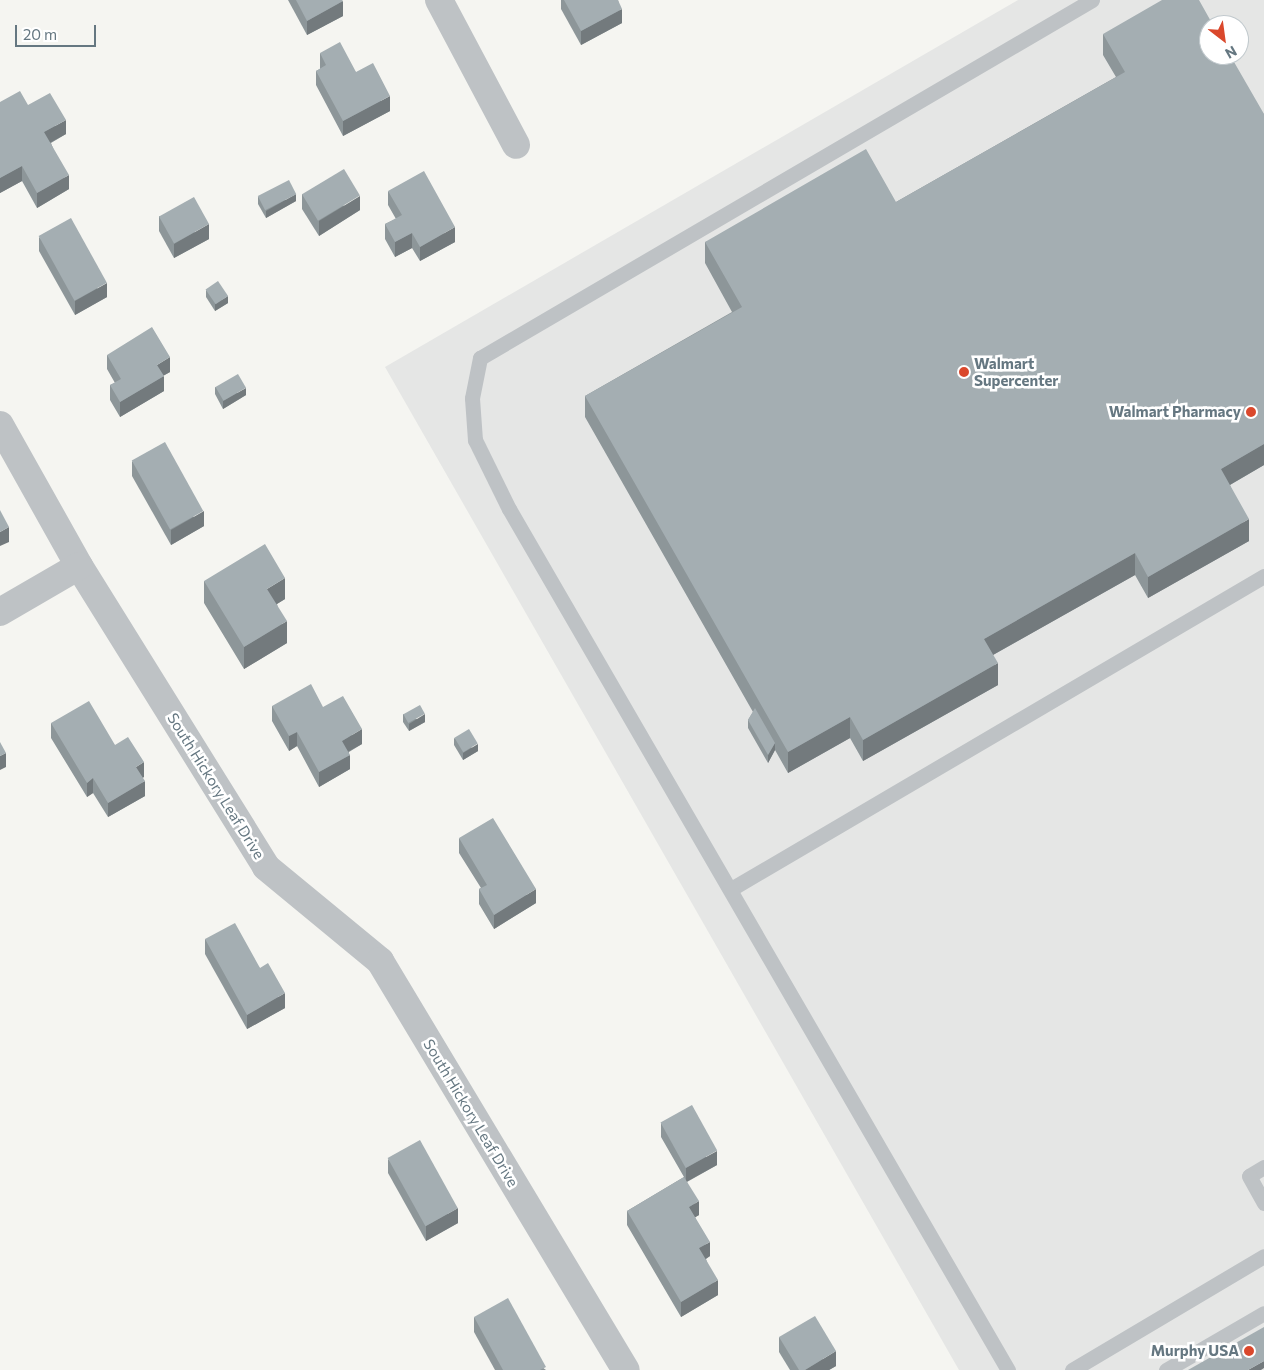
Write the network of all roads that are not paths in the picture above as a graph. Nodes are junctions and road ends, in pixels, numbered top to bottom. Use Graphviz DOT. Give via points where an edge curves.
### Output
graph roads {
  1 [pos="439,0"];
  2 [pos="1092,0"];
  3 [pos="516,145"];
  4 [pos="0,425"];
  5 [pos="79,566"];
  6 [pos="1264,576"];
  7 [pos="0,612"];
  8 [pos="731,889"];
  9 [pos="1264,1167"];
  10 [pos="1264,1203"];
  11 [pos="1264,1256"];
  12 [pos="1264,1313"];
  13 [pos="626,1370"];
  14 [pos="1008,1370"];
  15 [pos="1072,1370"];
  16 [pos="1166,1370"];
  1 -- 3 [label="street"];
  2 -- 8 [label="lane" via="480,358 472,398 475,440 509,509"];
  4 -- 5 [label="street, South Hickory Leaf Drive"];
  5 -- 7 [label="street"];
  5 -- 13 [label="street, South Hickory Leaf Drive" via="266,867 380,961"];
  6 -- 8 [label="lane"];
  8 -- 14 [label="lane"];
  9 -- 10 [label="lane" via="1249,1176"];
  11 -- 15 [label="lane"];
  12 -- 16 [label="lane"];
}
